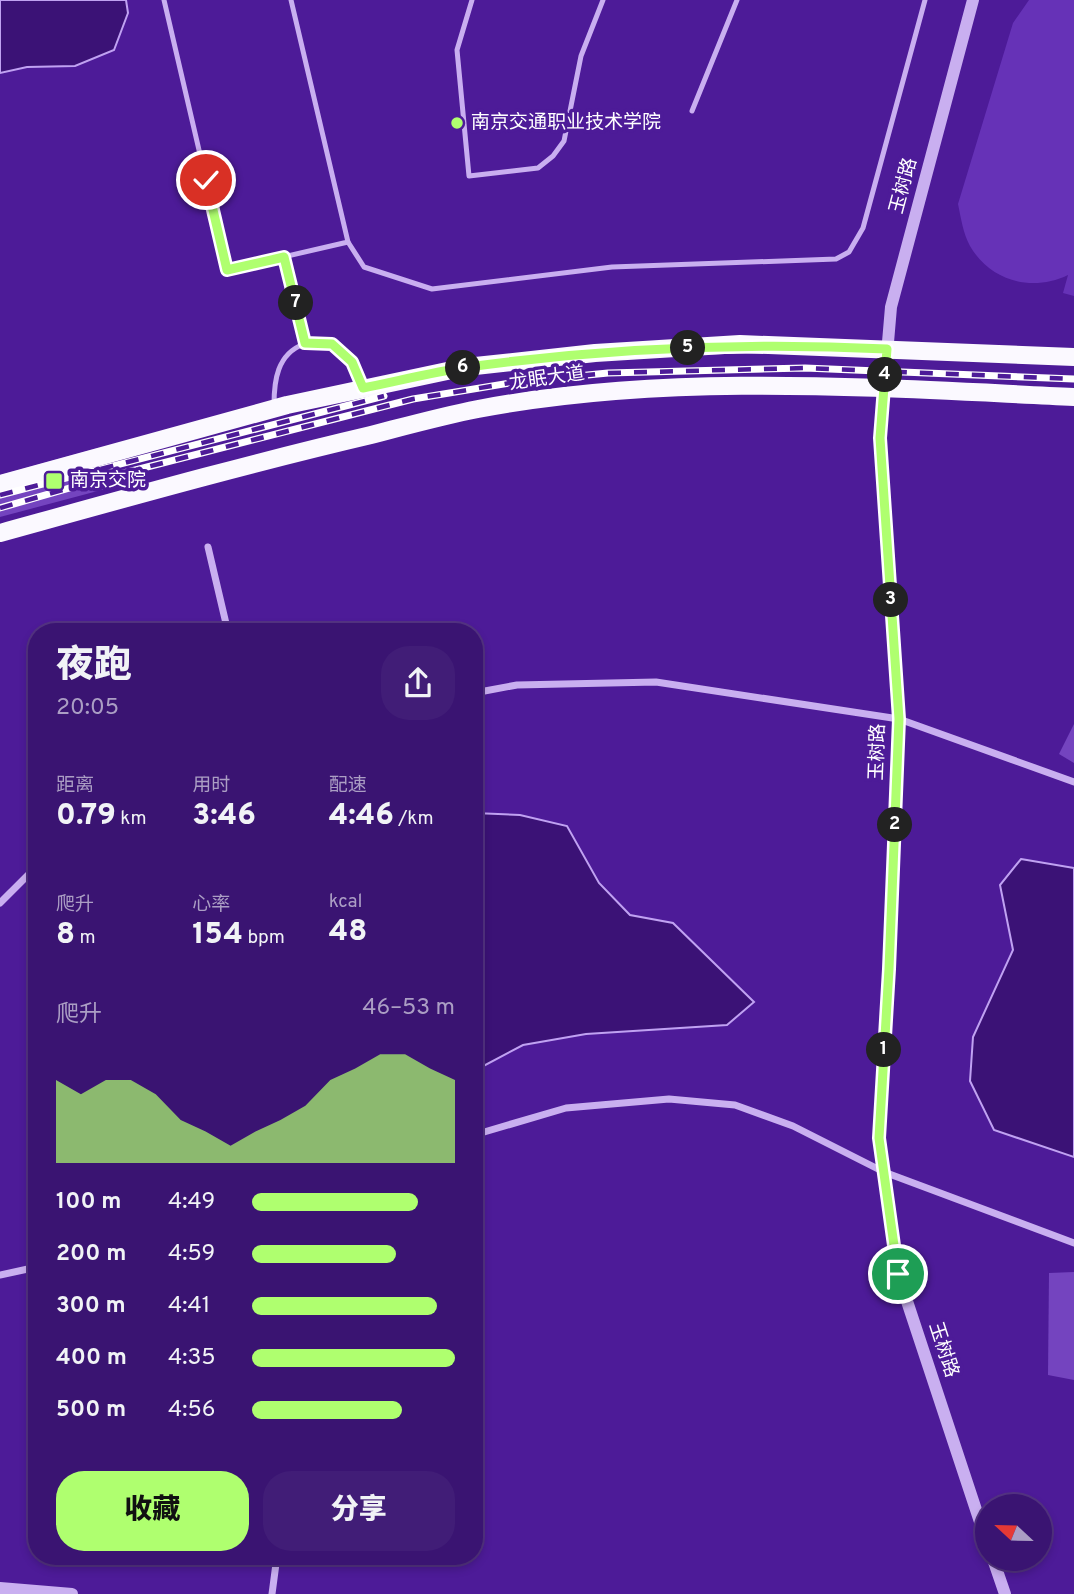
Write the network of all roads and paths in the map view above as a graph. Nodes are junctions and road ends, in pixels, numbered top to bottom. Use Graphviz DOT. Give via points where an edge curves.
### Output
graph roads {
  1 [pos="164,0"];
  2 [pos="291,0"];
  3 [pos="472,0"];
  4 [pos="603,0"];
  5 [pos="737,0"];
  6 [pos="925,0"];
  7 [pos="973,0"];
  8 [pos="692,111"];
  9 [pos="348,242"];
  10 [pos="284,257"];
  11 [pos="305,343"];
  12 [pos="887,349"];
  13 [pos="1074,357"];
  14 [pos="363,388"];
  15 [pos="884,388"];
  16 [pos="1074,397"];
  17 [pos="274,409"];
  18 [pos="0,484"];
  19 [pos="0,533"];
  20 [pos="208,547"];
  21 [pos="226,623"];
  22 [pos="483,691"];
  23 [pos="899,719"];
  24 [pos="1074,782"];
  25 [pos="28,875"];
  26 [pos="0,903"];
  27 [pos="483,1132"];
  28 [pos="884,1172"];
  29 [pos="1074,1243"];
  30 [pos="28,1269"];
  31 [pos="0,1275"];
  32 [pos="975,1507"];
  33 [pos="276,1565"];
  34 [pos="997,1572"];
  35 [pos="0,1588"];
  36 [pos="72,1594"];
  37 [pos="272,1594"];
  38 [pos="1005,1594"];
  1 -- 10 [label="lane" via="227,270"];
  2 -- 9 [label="lane"];
  3 -- 4 [label="lane" via="457,50 469,176 538,168 553,156 564,141 581,56"];
  5 -- 8 [label="lane"];
  6 -- 9 [label="lane" via="863,228 849,252 836,259 612,267 432,289 364,267"];
  7 -- 12 [label="street, 玉树路" via="891,307"];
  9 -- 10 [label="lane"];
  10 -- 11 [label="lane"];
  11 -- 14 [label="lane" via="332,344 352,362"];
  11 -- 17 [label="lane" via="284,358 274,381"];
  12 -- 13 [label="main road, 龙眠大道"];
  12 -- 14 [label="main road, 龙眠大道" via="740,344 595,353 466,367"];
  12 -- 15 [label="street, 玉树路"];
  14 -- 17 [label="main road, 龙眠大道"];
  15 -- 16 [label="main road, 龙眠大道"];
  15 -- 19 [label="main road, 龙眠大道" via="735,386 600,393 478,409"];
  15 -- 23 [label="street, 玉树路" via="880,438"];
  17 -- 18 [label="main road, 龙眠大道"];
  20 -- 21 [label="street"];
  22 -- 23 [label="street" via="517,685 656,682"];
  23 -- 24 [label="street"];
  23 -- 28 [label="street, 玉树路" via="879,1138"];
  25 -- 26 [label="street"];
  27 -- 28 [label="street" via="566,1108 669,1099 735,1105 793,1126"];
  28 -- 29 [label="street"];
  28 -- 32 [label="street, 玉树路" via="898,1274"];
  30 -- 31 [label="street"];
  33 -- 37 [label="street"];
  34 -- 38 [label="street"];
  35 -- 36 [label="street"];
}
